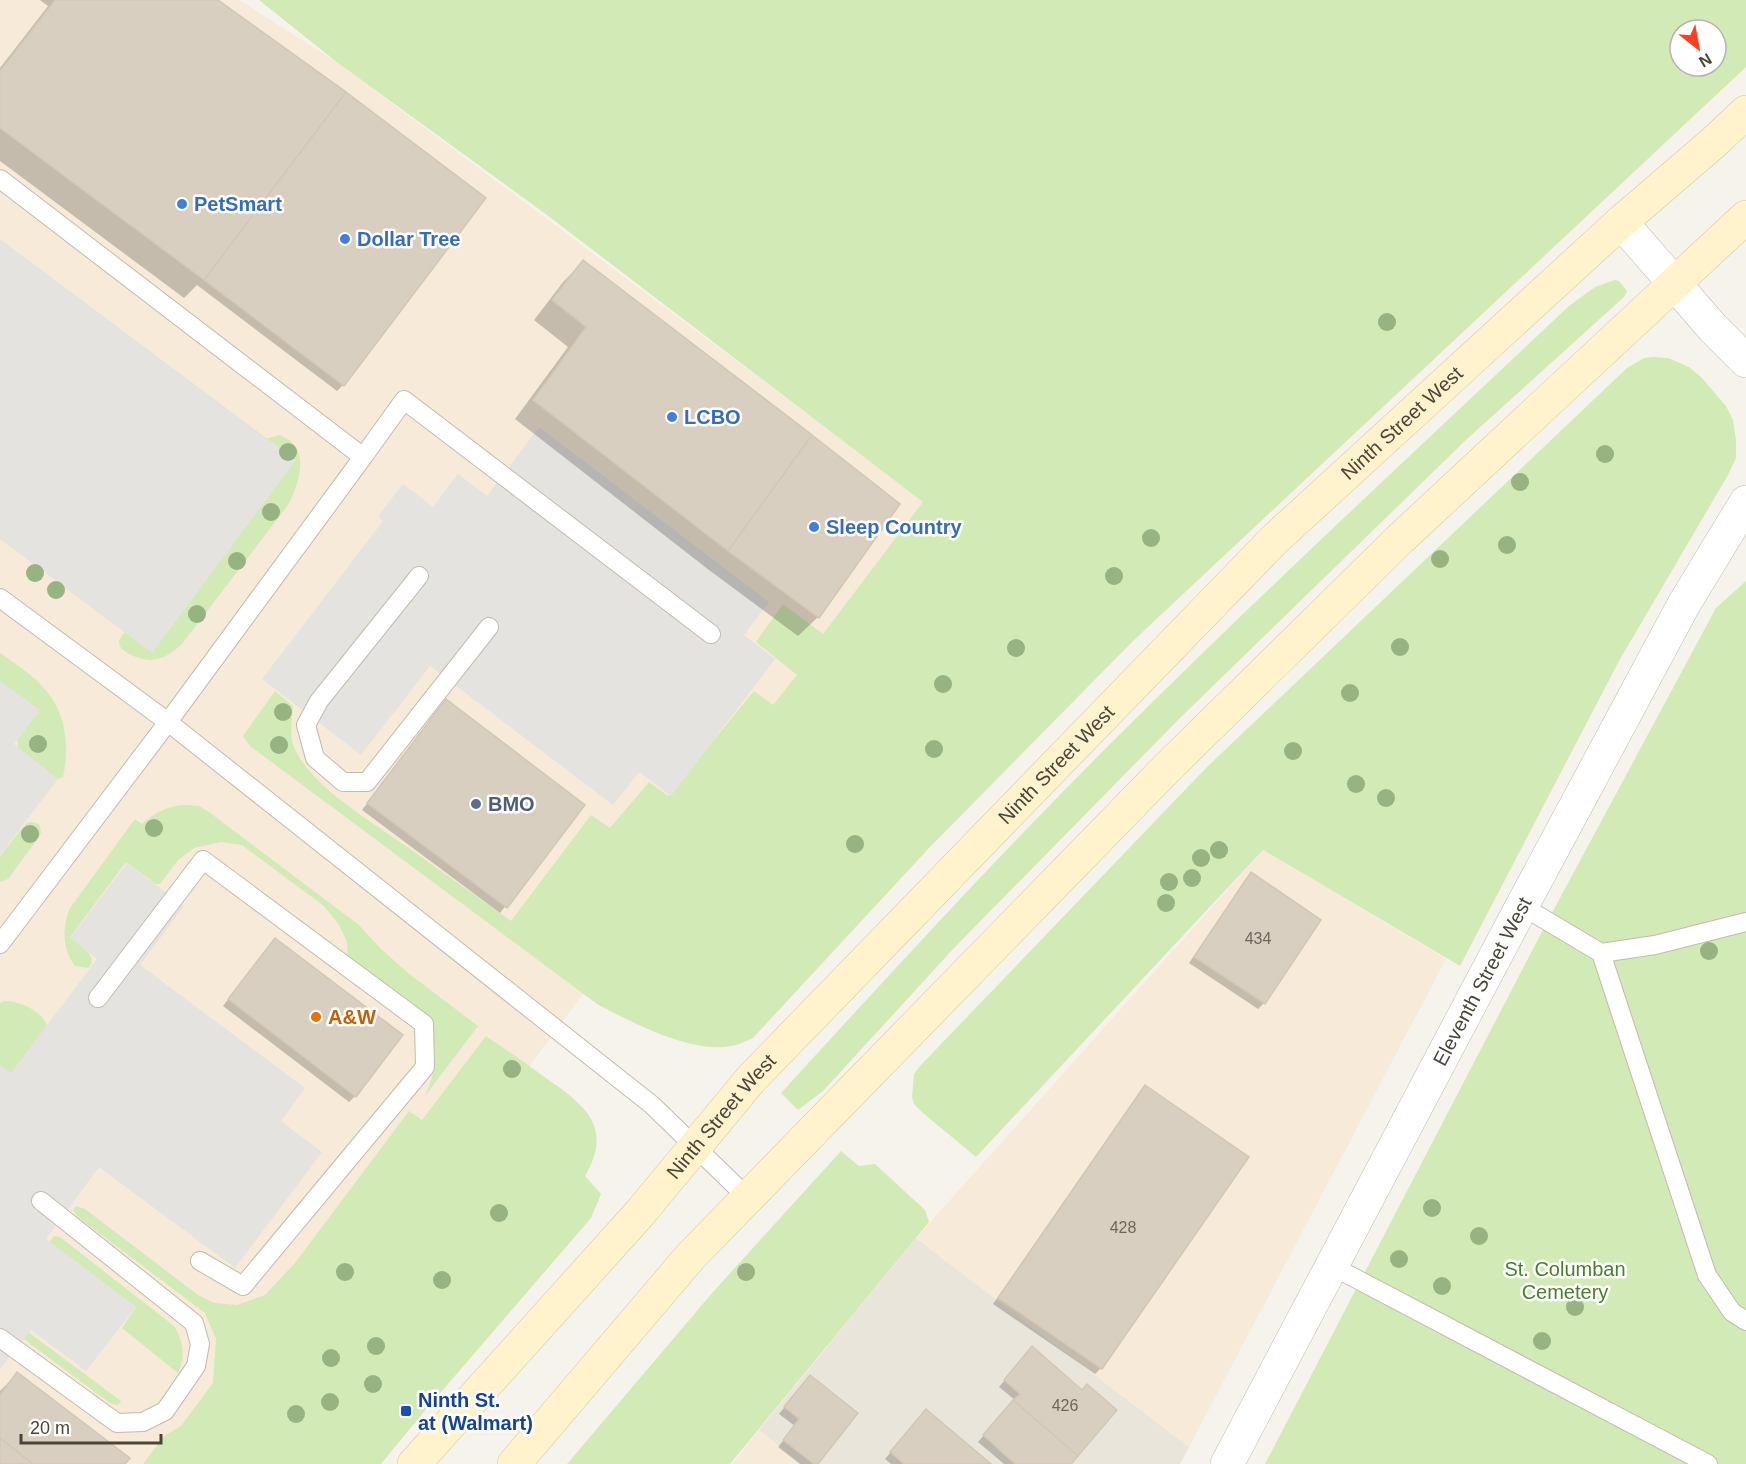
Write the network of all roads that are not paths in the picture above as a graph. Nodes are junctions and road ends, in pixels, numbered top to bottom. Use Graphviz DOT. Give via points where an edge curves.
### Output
graph roads {
  1 [pos="1746,112"];
  2 [pos="0,179"];
  3 [pos="1746,217"];
  4 [pos="1621,222"];
  5 [pos="1674,283"];
  6 [pos="1746,361"];
  7 [pos="363,457"];
  8 [pos="1746,502"];
  9 [pos="419,576"];
  10 [pos="0,598"];
  11 [pos="489,627"];
  12 [pos="711,634"];
  13 [pos="168,722"];
  14 [pos="1522,906"];
  15 [pos="1746,922"];
  16 [pos="0,944"];
  17 [pos="1601,953"];
  18 [pos="98,998"];
  19 [pos="696,1146"];
  20 [pos="748,1198"];
  21 [pos="41,1201"];
  22 [pos="200,1261"];
  23 [pos="1332,1266"];
  24 [pos="1746,1321"];
  25 [pos="0,1338"];
  26 [pos="414,1464"];
  27 [pos="514,1464"];
  28 [pos="1227,1464"];
  29 [pos="1708,1464"];
  1 -- 4 [label="main road, Ninth Street West"];
  2 -- 7 [label="lane"];
  3 -- 5 [label="main road"];
  4 -- 5 [label="street"];
  4 -- 19 [label="main road, Ninth Street West" via="1274,540 752,1079"];
  5 -- 6 [label="street"];
  5 -- 20 [label="main road" via="1400,539 1184,752"];
  7 -- 12 [label="lane" via="404,400"];
  7 -- 13 [label="lane"];
  8 -- 14 [label="street, Eleventh Street West" via="1684,604"];
  9 -- 11 [label="lane" via="319,701 306,725 315,758 343,782 368,782"];
  10 -- 13 [label="lane"];
  13 -- 16 [label="lane"];
  13 -- 19 [label="lane" via="652,1105"];
  14 -- 17 [label="lane"];
  14 -- 23 [label="street, Eleventh Street West"];
  15 -- 17 [label="lane" via="1655,945"];
  17 -- 24 [label="lane" via="1707,1275 1732,1312"];
  18 -- 22 [label="lane" via="203,860 424,1024 425,1067 243,1286"];
  19 -- 20 [label="lane"];
  19 -- 26 [label="main road, Ninth Street West"];
  20 -- 27 [label="main road" via="690,1257"];
  21 -- 25 [label="lane" via="194,1323 200,1344 196,1366 165,1411 142,1422 117,1423"];
  23 -- 28 [label="street, Eleventh Street West"];
  23 -- 29 [label="lane"];
}
